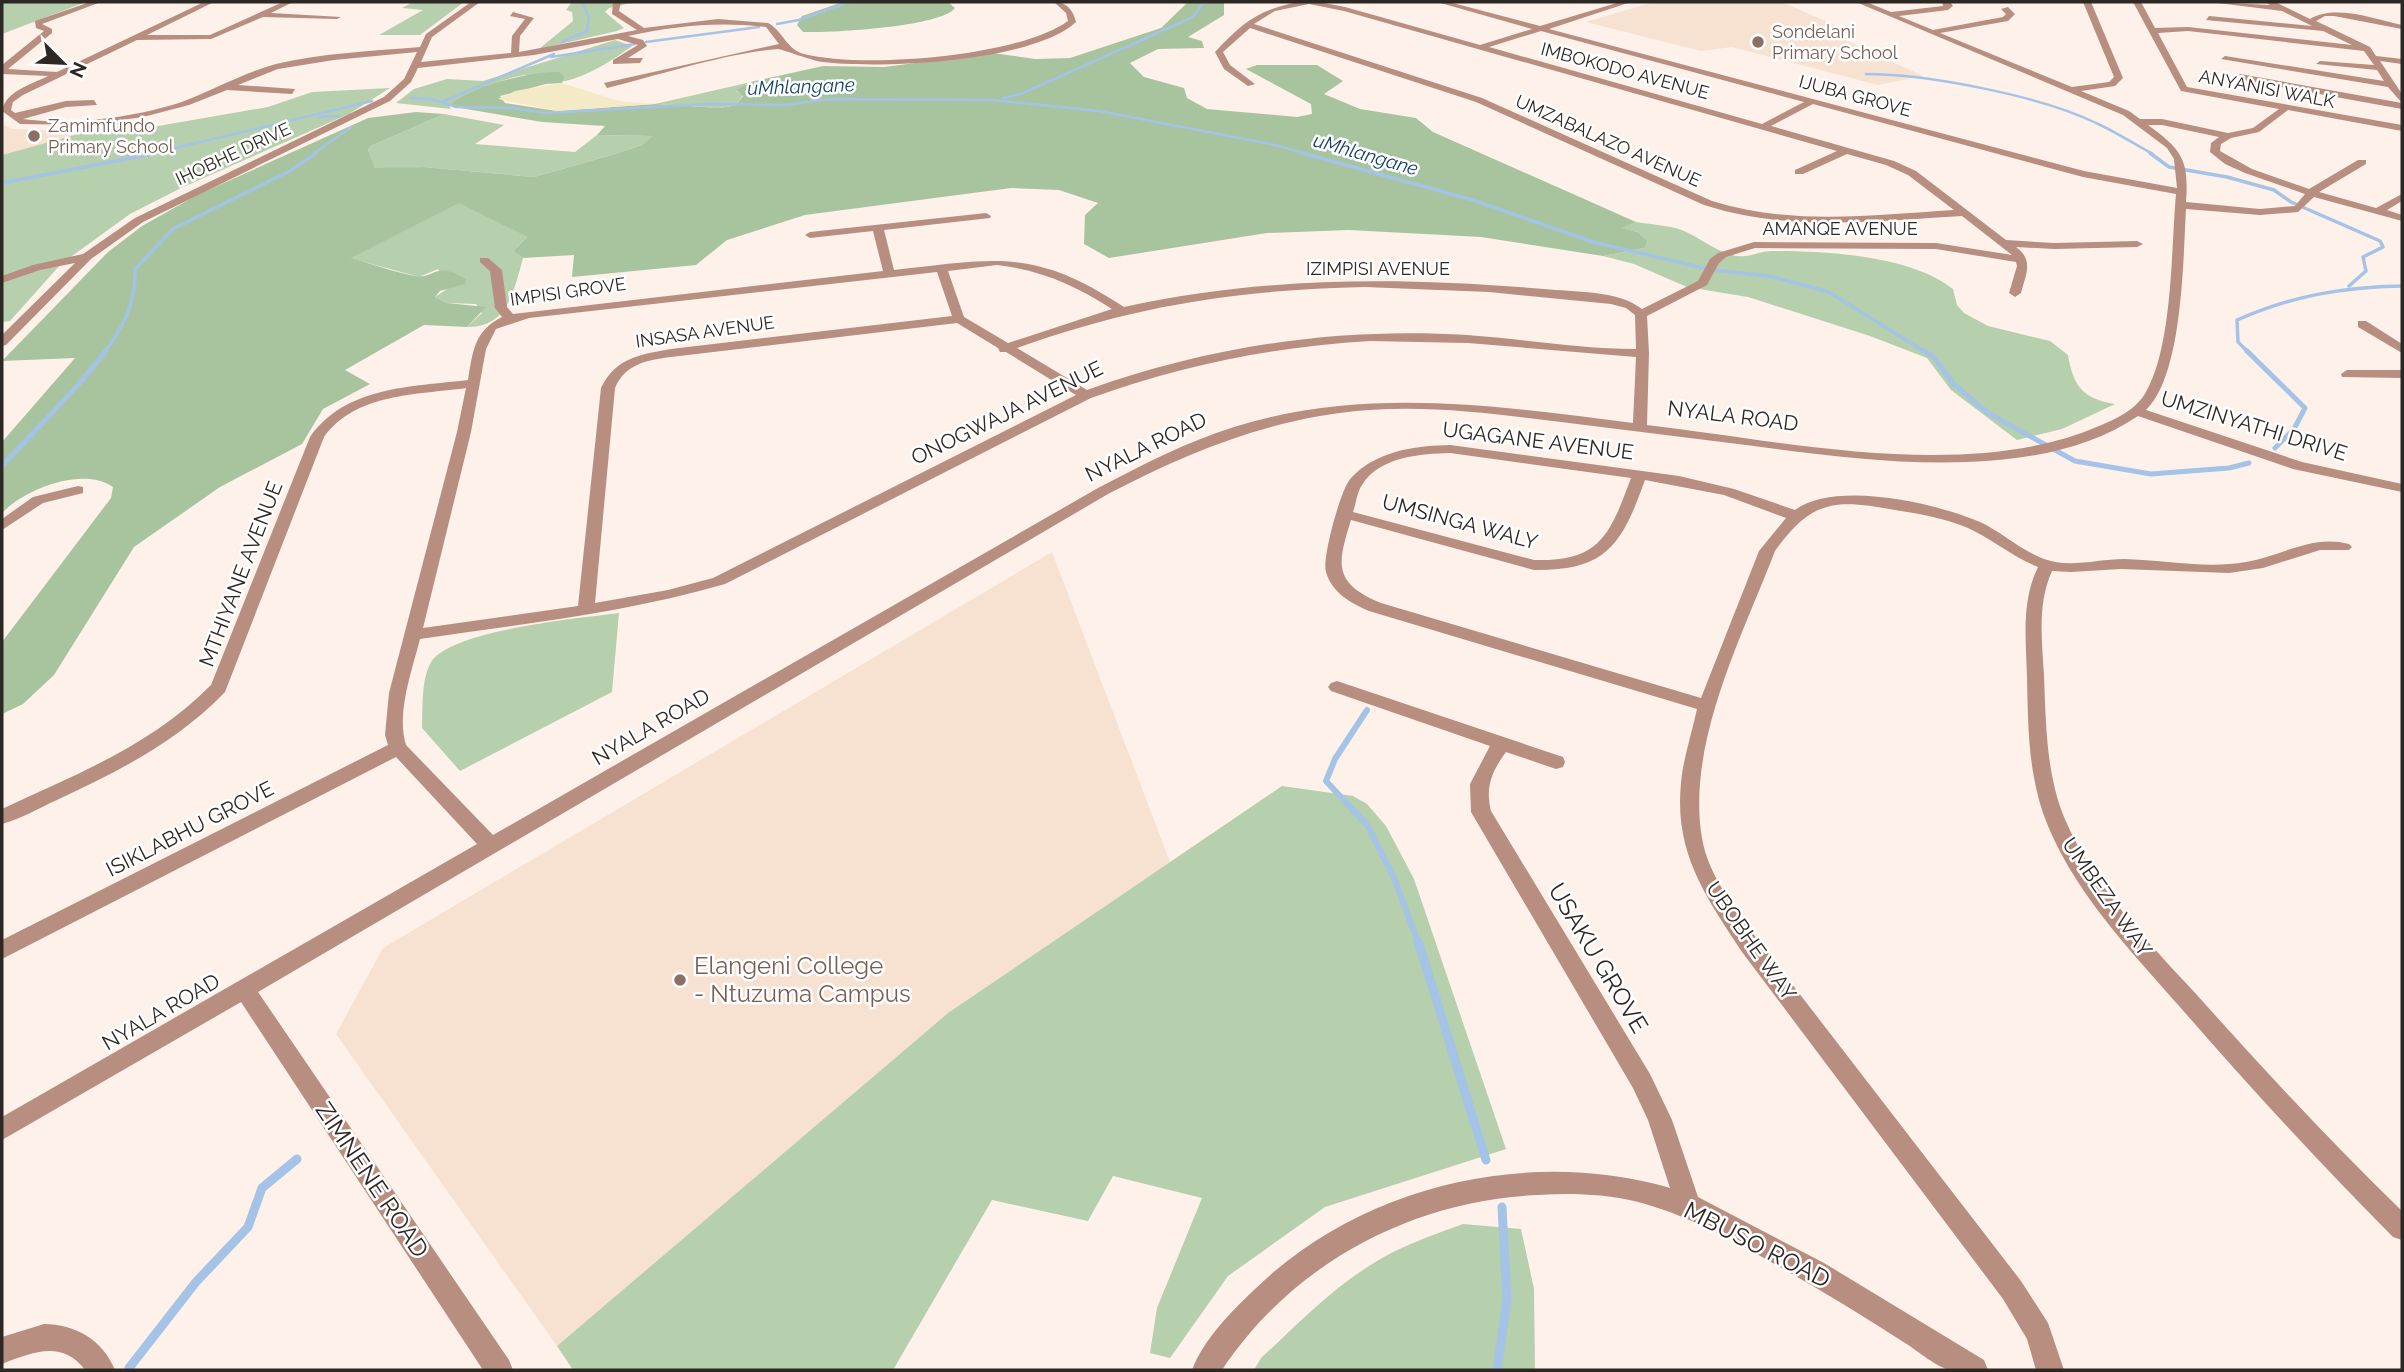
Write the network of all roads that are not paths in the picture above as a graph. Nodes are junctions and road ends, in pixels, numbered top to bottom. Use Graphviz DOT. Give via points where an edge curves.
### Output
graph roads {
  1 [pos="97,2"];
  2 [pos="210,2"];
  3 [pos="289,2"];
  4 [pos="476,2"];
  5 [pos="617,2"];
  6 [pos="1058,2"];
  7 [pos="1441,2"];
  8 [pos="1627,2"];
  9 [pos="1860,2"];
  10 [pos="1946,2"];
  11 [pos="2087,2"];
  12 [pos="2137,2"];
  13 [pos="2214,2"];
  14 [pos="2269,2"];
  15 [pos="1488,4"];
  16 [pos="1470,9"];
  17 [pos="2005,9"];
  18 [pos="2285,9"];
  19 [pos="513,14"];
  20 [pos="262,15"];
  21 [pos="1891,15"];
  22 [pos="337,17"];
  23 [pos="2209,18"];
  24 [pos="2311,21"];
  25 [pos="1251,26"];
  26 [pos="2402,27"];
  27 [pos="1539,28"];
  28 [pos="641,29"];
  29 [pos="2330,30"];
  30 [pos="2151,31"];
  31 [pos="1933,32"];
  32 [pos="614,35"];
  33 [pos="137,38"];
  34 [pos="782,46"];
  35 [pos="1481,47"];
  36 [pos="422,48"];
  37 [pos="2367,48"];
  38 [pos="515,54"];
  39 [pos="2374,58"];
  40 [pos="2225,59"];
  41 [pos="640,60"];
  42 [pos="2289,61"];
  43 [pos="2402,61"];
  44 [pos="418,65"];
  45 [pos="2380,68"];
  46 [pos="2,70"];
  47 [pos="58,75"];
  48 [pos="2240,77"];
  49 [pos="2388,83"];
  50 [pos="1251,84"];
  51 [pos="607,85"];
  52 [pos="223,87"];
  53 [pos="2072,89"];
  54 [pos="292,91"];
  55 [pos="2402,100"];
  56 [pos="1813,101"];
  57 [pos="94,103"];
  58 [pos="2402,106"];
  59 [pos="2284,109"];
  60 [pos="14,117"];
  61 [pos="2140,122"];
  62 [pos="1765,126"];
  63 [pos="2402,128"];
  64 [pos="2228,136"];
  65 [pos="1847,150"];
  66 [pos="2362,162"];
  67 [pos="1799,172"];
  68 [pos="2313,191"];
  69 [pos="2402,197"];
  70 [pos="2181,198"];
  71 [pos="2378,211"];
  72 [pos="1963,213"];
  73 [pos="986,216"];
  74 [pos="2402,218"];
  75 [pos="878,229"];
  76 [pos="810,235"];
  77 [pos="2005,243"];
  78 [pos="2137,244"];
  79 [pos="87,257"];
  80 [pos="484,260"];
  81 [pos="2022,260"];
  82 [pos="941,267"];
  83 [pos="889,273"];
  84 [pos="2,280"];
  85 [pos="2015,293"];
  86 [pos="1121,310"];
  87 [pos="1641,314"];
  88 [pos="510,317"];
  89 [pos="958,319"];
  90 [pos="2361,324"];
  91 [pos="2,342"];
  92 [pos="1004,349"];
  93 [pos="2402,349"];
  94 [pos="1643,353"];
  95 [pos="2347,374"];
  96 [pos="2402,374"];
  97 [pos="472,383"];
  98 [pos="1086,396"];
  99 [pos="2136,411"];
  100 [pos="1640,428"];
  101 [pos="1640,474"];
  102 [pos="2402,488"];
  103 [pos="78,489"];
  104 [pos="1344,514"];
  105 [pos="1796,516"];
  106 [pos="2,526"];
  107 [pos="2344,547"];
  108 [pos="2047,565"];
  109 [pos="586,610"];
  110 [pos="412,635"];
  111 [pos="1337,687"];
  112 [pos="1707,706"];
  113 [pos="1502,744"];
  114 [pos="398,748"];
  115 [pos="1556,762"];
  116 [pos="2,817"];
  117 [pos="490,845"];
  118 [pos="2,950"];
  119 [pos="245,990"];
  120 [pos="2,1129"];
  121 [pos="1688,1206"];
  122 [pos="2402,1228"];
  123 [pos="2,1351"];
  124 [pos="101,1370"];
  125 [pos="499,1370"];
  126 [pos="1206,1370"];
  127 [pos="1974,1370"];
  128 [pos="2050,1370"];
  1 -- 46 [label="street" via="38,23 48,31"];
  2 -- 33 [label="street"];
  3 -- 20 [label="street"];
  4 -- 36 [label="street" via="437,29"];
  5 -- 28 [label="street" via="615,12"];
  6 -- 34 [label="street" via="1072,17 1069,26 1008,47 865,64 811,58"];
  7 -- 16 [label="street, IJUBA GROVE"];
  8 -- 27 [label="street"];
  9 -- 21 [label="street, NYALA ROAD"];
  10 -- 21 [label="street" via="1949,6 1945,8"];
  11 -- 53 [label="street" via="2119,78 2112,84"];
  12 -- 30 [label="street, ANYANISI WALK"];
  13 -- 18 [label="street"];
  14 -- 18 [label="street"];
  15 -- 16 [label="street"];
  16 -- 27 [label="street, IJUBA GROVE"];
  17 -- 31 [label="street" via="2011,14 2005,19"];
  18 -- 24 [label="street"];
  19 -- 38 [label="street" via="530,18 516,36"];
  20 -- 22 [label="street"];
  20 -- 33 [label="street" via="211,37"];
  21 -- 31 [label="street, NYALA ROAD"];
  23 -- 29 [label="street"];
  24 -- 26 [label="street" via="2334,14"];
  24 -- 29 [label="street"];
  25 -- 35 [label="street, IMBOKODO AVENUE" via="1273,9 1317,2"];
  25 -- 50 [label="street, IMBOKODO AVENUE" via="1219,52 1228,68"];
  25 -- 72 [label="street, UMZABALAZO AVENUE" via="1479,100 1742,215 1779,220"];
  27 -- 35 [label="street"];
  27 -- 56 [label="street, IJUBA GROVE"];
  28 -- 32 [label="street"];
  28 -- 34 [label="street" via="688,21 746,21 768,25"];
  29 -- 37 [label="street"];
  30 -- 37 [label="street" via="2188,29"];
  30 -- 59 [label="street, ANYANISI WALK" via="2184,89"];
  31 -- 53 [label="street, NYALA ROAD"];
  32 -- 38 [label="street"];
  32 -- 41 [label="street" via="643,46 616,62"];
  33 -- 47 [label="street"];
  34 -- 51 [label="street"];
  35 -- 62 [label="street, IMBOKODO AVENUE"];
  36 -- 44 [label="street, IHOBHE DRIVE"];
  36 -- 52 [label="street" via="288,64"];
  37 -- 39 [label="street"];
  38 -- 44 [label="street"];
  39 -- 43 [label="street"];
  39 -- 45 [label="street"];
  40 -- 49 [label="street"];
  42 -- 45 [label="street"];
  44 -- 79 [label="street, IHOBHE DRIVE" via="401,87 361,114 164,205"];
  45 -- 49 [label="street"];
  46 -- 47 [label="street"];
  47 -- 60 [label="street" via="9,101 6,111"];
  48 -- 58 [label="street"];
  49 -- 55 [label="street"];
  52 -- 54 [label="street"];
  52 -- 60 [label="street" via="179,105 115,119 47,123"];
  53 -- 61 [label="street, NYALA ROAD"];
  56 -- 62 [label="street"];
  56 -- 70 [label="street, IJUBA GROVE"];
  57 -- 60 [label="street" via="69,103"];
  59 -- 63 [label="street, ANYANISI WALK"];
  59 -- 64 [label="street" via="2256,130"];
  61 -- 64 [label="street"];
  61 -- 70 [label="street, NYALA ROAD" via="2170,146 2183,170"];
  62 -- 65 [label="street, IMBOKODO AVENUE"];
  64 -- 68 [label="street" via="2214,146 2221,158"];
  65 -- 67 [label="street"];
  65 -- 72 [label="street, IMBOKODO AVENUE" via="1907,170"];
  66 -- 68 [label="street"];
  68 -- 70 [label="street, IJUBA GROVE" via="2300,207 2260,212"];
  68 -- 71 [label="street"];
  69 -- 71 [label="street"];
  70 -- 99 [label="street, NYALA ROAD" via="2166,358 2150,397"];
  71 -- 74 [label="street"];
  72 -- 77 [label="street, IMBOKODO AVENUE"];
  73 -- 75 [label="street"];
  75 -- 76 [label="street"];
  75 -- 83 [label="street"];
  77 -- 78 [label="street"];
  77 -- 81 [label="street, IMBOKODO AVENUE"];
  79 -- 84 [label="street"];
  79 -- 91 [label="street, IHOBHE DRIVE"];
  80 -- 88 [label="street" via="496,270 501,308"];
  81 -- 85 [label="street"];
  81 -- 87 [label="street, AMANQE AVENUE" via="1936,246 1754,245 1721,255 1709,273"];
  82 -- 83 [label="street, IMPISI GROVE"];
  82 -- 86 [label="street, IMPISI GROVE" via="997,262 1045,268 1082,284"];
  82 -- 89 [label="street"];
  83 -- 88 [label="street, IMPISI GROVE"];
  86 -- 87 [label="street, IZIMPISI AVENUE" via="1216,294 1360,283 1551,293 1622,302"];
  86 -- 92 [label="street, IZIMPISI AVENUE"];
  87 -- 94 [label="street"];
  88 -- 97 [label="street, IMPISI GROVE" via="491,327 484,338"];
  89 -- 92 [label="street"];
  89 -- 109 [label="street, INSASA AVENUE" via="671,353 621,367 608,388"];
  90 -- 93 [label="street"];
  92 -- 98 [label="street"];
  94 -- 98 [label="street, ONOGWAJA AVENUE" via="1606,354 1441,338 1312,340 1198,359 1147,372"];
  94 -- 100 [label="street"];
  95 -- 96 [label="street"];
  97 -- 110 [label="street, IMPISI GROVE" via="464,432"];
  97 -- 116 [label="street, MTHIYANE AVENUE" via="369,399 343,408 327,420 219,688 192,716 153,743"];
  98 -- 109 [label="street, ONOGWAJA AVENUE" via="719,581"];
  99 -- 100 [label="street, NYALA ROAD" via="2057,446 1966,458 1906,457"];
  99 -- 102 [label="street, UMZINYATHI DRIVE" via="2298,466"];
  100 -- 117 [label="street, NYALA ROAD" via="1472,407 1392,404 1283,417 1218,436 1103,491"];
  101 -- 104 [label="street, UGAGANE AVENUE" via="1480,452 1417,450 1389,458 1366,472 1354,484"];
  101 -- 104 [label="street, UMSINGA WALY" via="1612,538 1593,557 1566,567 1534,565"];
  101 -- 105 [label="street, UGAGANE AVENUE" via="1707,486"];
  103 -- 106 [label="street" via="38,500"];
  104 -- 112 [label="street, UGAGANE AVENUE" via="1332,557 1334,574 1354,598"];
  105 -- 108 [label="street, UBOBHE WAY" via="1823,502 1853,498 1922,509 1966,521"];
  105 -- 112 [label="street, UBOBHE WAY" via="1767,551"];
  107 -- 108 [label="street" via="2322,545 2224,569"];
  108 -- 122 [label="street, UMBEZA WAY" via="2034,601 2036,707 2043,776 2063,837 2151,960 2280,1104"];
  109 -- 110 [label="street, ONOGWAJA AVENUE"];
  110 -- 114 [label="street, IMPISI GROVE" via="398,693 394,735"];
  111 -- 113 [label="street"];
  112 -- 128 [label="street, UBOBHE WAY" via="1690,783 1692,838 1701,867 1750,946 2012,1290 2038,1334"];
  113 -- 115 [label="street"];
  113 -- 121 [label="street, USAKU GROVE" via="1479,779 1481,812 1642,1081"];
  114 -- 117 [label="street"];
  114 -- 118 [label="street, ISIKLABHU GROVE"];
  117 -- 119 [label="street, NYALA ROAD"];
  119 -- 120 [label="street, NYALA ROAD"];
  119 -- 125 [label="street, ZIMNENE ROAD"];
  121 -- 126 [label="street, MBUSO ROAD" via="1603,1185 1556,1180 1474,1188 1424,1203 1364,1228 1313,1258 1239,1323"];
  121 -- 127 [label="street, MBUSO ROAD" via="1799,1263"];
  123 -- 124 [label="street" via="27,1338 59,1335 88,1351"];
}
